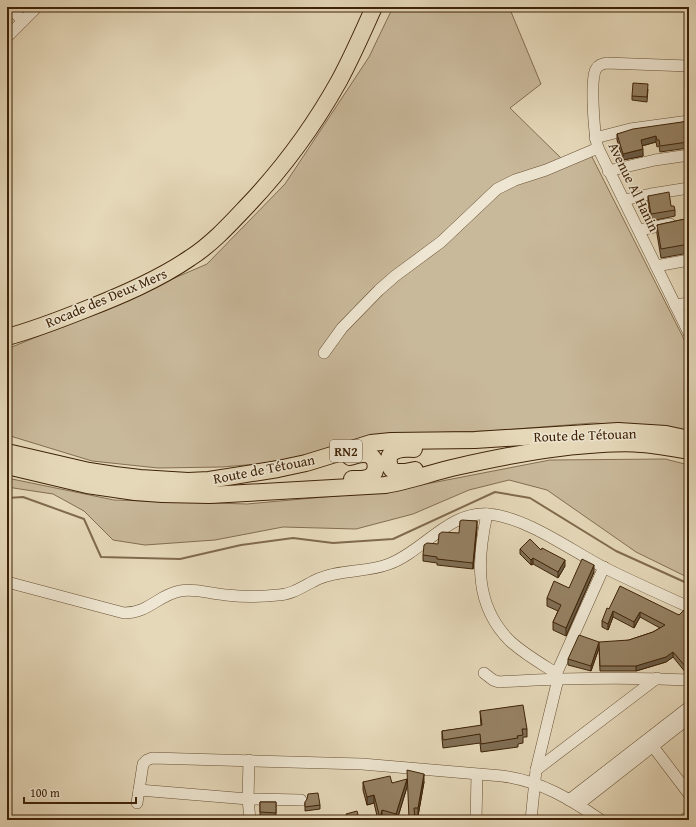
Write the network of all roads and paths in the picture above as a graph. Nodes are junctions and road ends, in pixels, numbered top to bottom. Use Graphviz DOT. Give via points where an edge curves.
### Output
graph roads {
  1 [pos="9,7"];
  2 [pos="38,7"];
  3 [pos="374,7"];
  4 [pos="23,21"];
  5 [pos="7,37"];
  6 [pos="689,66"];
  7 [pos="689,121"];
  8 [pos="596,143"];
  9 [pos="299,144"];
  10 [pos="689,155"];
  11 [pos="608,171"];
  12 [pos="689,188"];
  13 [pos="624,200"];
  14 [pos="681,222"];
  15 [pos="639,230"];
  16 [pos="689,260"];
  17 [pos="656,266"];
  18 [pos="689,304"];
  19 [pos="675,305"];
  20 [pos="7,328"];
  21 [pos="689,333"];
  22 [pos="7,337"];
  23 [pos="324,353"];
  24 [pos="583,433"];
  25 [pos="689,439"];
  26 [pos="574,446"];
  27 [pos="689,451"];
  28 [pos="7,452"];
  29 [pos="7,466"];
  30 [pos="209,487"];
  31 [pos="487,514"];
  32 [pos="604,567"];
  33 [pos="7,582"];
  34 [pos="689,607"];
  35 [pos="484,673"];
  36 [pos="556,677"];
  37 [pos="656,678"];
  38 [pos="689,680"];
  39 [pos="689,707"];
  40 [pos="688,721"];
  41 [pos="650,743"];
  42 [pos="249,760"];
  43 [pos="536,770"];
  44 [pos="477,774"];
  45 [pos="534,783"];
  46 [pos="139,790"];
  47 [pos="689,794"];
  48 [pos="248,799"];
  49 [pos="301,800"];
  50 [pos="138,803"];
  51 [pos="574,803"];
  52 [pos="689,816"];
  53 [pos="250,820"];
  54 [pos="476,820"];
  55 [pos="531,820"];
  56 [pos="601,820"];
  57 [pos="684,820"];
  1 -- 4 [label="street"];
  2 -- 4 [label="street"];
  3 -- 9 [label="highway, Rocade des Deux Mers" via="339,81"];
  4 -- 5 [label="street"];
  6 -- 8 [label="street, Avenue Al Hanin" via="619,62 601,64 593,79"];
  7 -- 8 [label="street" via="630,129"];
  8 -- 11 [label="street, Avenue Al Hanin"];
  8 -- 23 [label="street" via="546,170 497,189 441,242 379,290 342,328"];
  9 -- 20 [label="highway, Rocade des Deux Mers" via="232,210 176,256 97,295"];
  9 -- 22 [label="highway, Rocade des Deux Mers" via="239,215 187,260 148,283 100,304"];
  10 -- 11 [label="street"];
  11 -- 13 [label="street, Avenue Al Hanin"];
  12 -- 13 [label="street"];
  13 -- 15 [label="street, Avenue Al Hanin"];
  14 -- 15 [label="street"];
  15 -- 17 [label="street, Avenue Al Hanin"];
  16 -- 17 [label="street"];
  17 -- 19 [label="street, Avenue Al Hanin"];
  18 -- 19 [label="street"];
  19 -- 21 [label="street, Avenue Al Hanin"];
  24 -- 25 [label="highway, Route de Tétouan / RN2" via="643,432"];
  24 -- 26 [label="highway" via="500,444 400,449 392,453 388,462 392,471 399,473 498,451"];
  24 -- 30 [label="highway, Route de Tétouan / RN2" via="475,440 381,442"];
  26 -- 27 [label="highway, Route de Tétouan / RN2" via="640,444"];
  26 -- 30 [label="highway, Route de Tétouan / RN2" via="481,461 386,485"];
  28 -- 30 [label="highway, Route de Tétouan / RN2" via="89,471"];
  29 -- 30 [label="highway, Route de Tétouan / RN2" via="110,489 162,494"];
  30 -- 30 [label="highway" via="362,479 373,474 376,464 370,455 361,454 311,468"];
  31 -- 32 [label="street" via="520,522"];
  31 -- 33 [label="street" via="452,523 410,553 391,563 319,578 294,592 280,595 225,595 182,590 143,610 124,613"];
  31 -- 36 [label="street" via="481,539 480,565 488,610 511,641"];
  32 -- 34 [label="street"];
  32 -- 36 [label="street"];
  35 -- 36 [label="street" via="499,682"];
  36 -- 37 [label="street"];
  36 -- 43 [label="street"];
  37 -- 38 [label="street"];
  37 -- 43 [label="street"];
  39 -- 41 [label="street"];
  40 -- 41 [label="street"];
  41 -- 47 [label="street"];
  41 -- 51 [label="street"];
  42 -- 44 [label="street" via="362,764"];
  42 -- 46 [label="street" via="152,758 143,764"];
  42 -- 48 [label="street"];
  43 -- 45 [label="street"];
  44 -- 45 [label="street"];
  44 -- 54 [label="street"];
  45 -- 51 [label="street" via="551,789"];
  45 -- 55 [label="street"];
  46 -- 48 [label="street"];
  46 -- 50 [label="street"];
  48 -- 49 [label="street"];
  48 -- 53 [label="street"];
  51 -- 56 [label="street"];
  52 -- 57 [label="street"];
}
